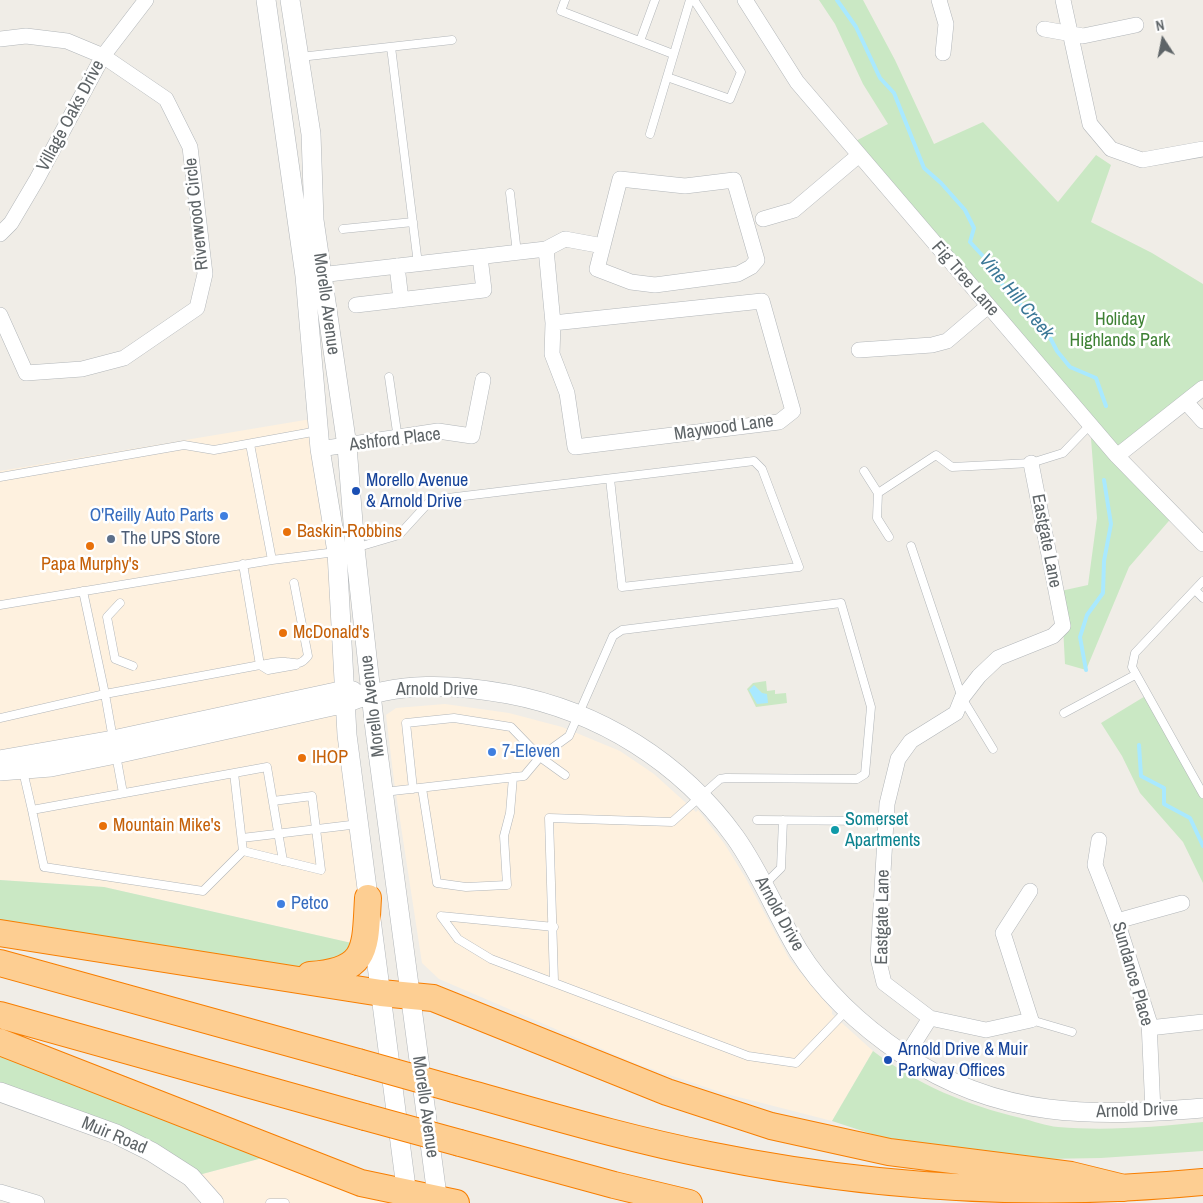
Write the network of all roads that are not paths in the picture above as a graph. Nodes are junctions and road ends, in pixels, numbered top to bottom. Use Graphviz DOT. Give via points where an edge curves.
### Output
graph roads {
  1 [pos="146,0"];
  2 [pos="266,0"];
  3 [pos="290,0"];
  4 [pos="565,0"];
  5 [pos="655,0"];
  6 [pos="692,0"];
  7 [pos="745,0"];
  8 [pos="939,0"];
  9 [pos="1063,0"];
  10 [pos="1136,24"];
  11 [pos="1044,28"];
  12 [pos="1070,34"];
  13 [pos="0,39"];
  14 [pos="452,40"];
  15 [pos="640,41"];
  16 [pos="391,47"];
  17 [pos="943,53"];
  18 [pos="673,54"];
  19 [pos="103,56"];
  20 [pos="300,58"];
  21 [pos="667,77"];
  22 [pos="650,134"];
  23 [pos="1203,149"];
  24 [pos="860,155"];
  25 [pos="510,193"];
  26 [pos="763,219"];
  27 [pos="413,222"];
  28 [pos="343,230"];
  29 [pos="0,234"];
  30 [pos="603,246"];
  31 [pos="546,249"];
  32 [pos="517,253"];
  33 [pos="480,257"];
  34 [pos="418,264"];
  35 [pos="397,266"];
  36 [pos="313,275"];
  37 [pos="401,300"];
  38 [pos="356,305"];
  39 [pos="988,306"];
  40 [pos="0,315"];
  41 [pos="552,323"];
  42 [pos="859,350"];
  43 [pos="389,377"];
  44 [pos="483,380"];
  45 [pos="1203,388"];
  46 [pos="1186,402"];
  47 [pos="1203,421"];
  48 [pos="1090,425"];
  49 [pos="398,439"];
  50 [pos="319,440"];
  51 [pos="250,444"];
  52 [pos="347,446"];
  53 [pos="1117,456"];
  54 [pos="1031,462"];
  55 [pos="864,471"];
  56 [pos="0,477"];
  57 [pos="610,479"];
  58 [pos="878,493"];
  59 [pos="889,537"];
  60 [pos="1203,544"];
  61 [pos="911,546"];
  62 [pos="346,550"];
  63 [pos="272,560"];
  64 [pos="243,564"];
  65 [pos="1203,581"];
  66 [pos="294,583"];
  67 [pos="1195,590"];
  68 [pos="83,591"];
  69 [pos="1203,598"];
  70 [pos="120,603"];
  71 [pos="0,605"];
  72 [pos="260,665"];
  73 [pos="133,666"];
  74 [pos="1136,675"];
  75 [pos="371,692"];
  76 [pos="105,694"];
  77 [pos="346,696"];
  78 [pos="962,698"];
  79 [pos="1064,713"];
  80 [pos="578,714"];
  81 [pos="0,718"];
  82 [pos="115,747"];
  83 [pos="993,749"];
  84 [pos="540,758"];
  85 [pos="0,760"];
  86 [pos="0,771"];
  87 [pos="23,771"];
  88 [pos="234,773"];
  89 [pos="565,775"];
  90 [pos="513,777"];
  91 [pos="422,788"];
  92 [pos="414,789"];
  93 [pos="384,792"];
  94 [pos="123,793"];
  95 [pos="1203,794"];
  96 [pos="701,796"];
  97 [pos="273,801"];
  98 [pos="32,810"];
  99 [pos="757,820"];
  100 [pos="783,820"];
  101 [pos="874,821"];
  102 [pos="359,824"];
  103 [pos="316,829"];
  104 [pos="278,834"];
  105 [pos="242,838"];
  106 [pos="1099,840"];
  107 [pos="243,851"];
  108 [pos="283,861"];
  109 [pos="763,886"];
  110 [pos="1030,891"];
  111 [pos="368,898"];
  112 [pos="1182,903"];
  113 [pos="1118,921"];
  114 [pos="554,927"];
  115 [pos="0,933"];
  116 [pos="0,963"];
  117 [pos="284,977"];
  118 [pos="554,981"];
  119 [pos="381,993"];
  120 [pos="410,996"];
  121 [pos="848,1010"];
  122 [pos="0,1016"];
  123 [pos="930,1018"];
  124 [pos="1031,1020"];
  125 [pos="1203,1022"];
  126 [pos="1149,1028"];
  127 [pos="1072,1032"];
  128 [pos="0,1042"];
  129 [pos="906,1056"];
  130 [pos="0,1092"];
  131 [pos="1203,1108"];
  132 [pos="1153,1112"];
  133 [pos="1203,1182"];
  134 [pos="1124,1188"];
  135 [pos="1,1196"];
  136 [pos="408,1199"];
  137 [pos="444,1202"];
  138 [pos="37,1203"];
  139 [pos="214,1203"];
  140 [pos="270,1203"];
  141 [pos="284,1203"];
  142 [pos="689,1203"];
  1 -- 19 [label="street, Village Oaks Drive"];
  2 -- 36 [label="street, Morello Avenue"];
  3 -- 20 [label="street, Morello Avenue"];
  4 -- 15 [label="lane" via="561,11"];
  5 -- 15 [label="lane"];
  6 -- 18 [label="lane"];
  6 -- 21 [label="lane" via="741,72 730,99"];
  7 -- 24 [label="street, Fig Tree Lane" via="797,82"];
  8 -- 17 [label="street" via="946,24"];
  9 -- 12 [label="street"];
  10 -- 12 [label="street" via="1083,36"];
  11 -- 12 [label="street"];
  12 -- 23 [label="street" via="1090,124 1112,149 1142,160"];
  13 -- 19 [label="street" via="26,36 67,41"];
  14 -- 16 [label="lane"];
  15 -- 18 [label="lane"];
  16 -- 20 [label="lane"];
  16 -- 27 [label="lane"];
  18 -- 21 [label="lane"];
  19 -- 29 [label="street, Village Oaks Drive" via="37,179 11,223"];
  19 -- 40 [label="street, Riverwood Circle" via="166,99 190,147 206,274 197,308 124,358 82,369 26,373"];
  20 -- 36 [label="street, Morello Avenue" via="311,134"];
  21 -- 22 [label="lane"];
  24 -- 26 [label="street" via="794,210"];
  24 -- 39 [label="street, Fig Tree Lane"];
  25 -- 32 [label="lane"];
  27 -- 28 [label="lane"];
  27 -- 34 [label="lane"];
  30 -- 30 [label="street" via="620,179 685,186 734,180 757,260 738,274 655,284 631,282 597,269"];
  30 -- 31 [label="street" via="565,239"];
  31 -- 32 [label="street"];
  31 -- 41 [label="street, Maywood Lane"];
  32 -- 33 [label="street"];
  33 -- 34 [label="street"];
  33 -- 37 [label="street" via="484,290"];
  34 -- 35 [label="street"];
  35 -- 36 [label="street"];
  35 -- 37 [label="street"];
  36 -- 50 [label="street, Morello Avenue"];
  36 -- 52 [label="street, Morello Avenue"];
  37 -- 38 [label="street"];
  39 -- 42 [label="street" via="947,341"];
  39 -- 48 [label="street, Fig Tree Lane"];
  41 -- 41 [label="street, Maywood Lane" via="552,354 567,393 575,447 779,422 793,411 762,301"];
  43 -- 49 [label="lane"];
  44 -- 49 [label="street, Ashford Place" via="472,436 438,431"];
  45 -- 46 [label="street"];
  46 -- 47 [label="street"];
  46 -- 53 [label="street"];
  48 -- 53 [label="street, Fig Tree Lane"];
  48 -- 54 [label="lane" via="1063,452"];
  49 -- 52 [label="street, Ashford Place"];
  50 -- 51 [label="lane"];
  50 -- 52 [label="street, Ashford Place"];
  50 -- 62 [label="street, Morello Avenue"];
  51 -- 56 [label="lane" via="214,450 184,445"];
  51 -- 63 [label="lane"];
  52 -- 62 [label="street, Morello Avenue"];
  53 -- 60 [label="street, Fig Tree Lane"];
  54 -- 58 [label="lane" via="952,467 936,455"];
  54 -- 78 [label="street, Eastgate Lane" via="1063,626 1053,636 998,658"];
  55 -- 58 [label="lane"];
  57 -- 57 [label="lane" via="754,461 762,469 799,567 622,587"];
  57 -- 62 [label="lane" via="431,500 399,535"];
  58 -- 59 [label="lane" via="877,518"];
  61 -- 78 [label="lane"];
  62 -- 63 [label="lane"];
  62 -- 75 [label="street, Morello Avenue"];
  62 -- 77 [label="street, Morello Avenue"];
  63 -- 64 [label="lane"];
  64 -- 68 [label="lane"];
  64 -- 72 [label="lane"];
  65 -- 67 [label="lane"];
  66 -- 72 [label="lane" via="308,656 296,665 286,662"];
  67 -- 69 [label="lane"];
  67 -- 74 [label="lane" via="1135,652 1132,667"];
  68 -- 71 [label="lane"];
  68 -- 76 [label="lane"];
  70 -- 73 [label="lane" via="107,617 115,659"];
  72 -- 76 [label="lane"];
  74 -- 79 [label="lane"];
  74 -- 95 [label="lane"];
  75 -- 77 [label="street, Arnold Drive"];
  75 -- 80 [label="street, Arnold Drive" via="402,687 473,688 522,697"];
  75 -- 93 [label="street, Morello Avenue"];
  76 -- 81 [label="lane"];
  76 -- 82 [label="lane"];
  77 -- 82 [label="street, Arnold Drive"];
  77 -- 102 [label="street, Morello Avenue" via="347,735"];
  78 -- 83 [label="lane"];
  78 -- 123 [label="street, Eastgate Lane" via="956,713 911,741 898,759 887,804 878,958 884,983"];
  80 -- 84 [label="lane" via="570,736"];
  80 -- 96 [label="street, Arnold Drive" via="632,740"];
  80 -- 96 [label="lane" via="613,636 622,630 842,603 871,707 865,774 857,779 732,776 720,779"];
  82 -- 85 [label="street, Arnold Drive"];
  82 -- 87 [label="street, Arnold Drive"];
  82 -- 94 [label="lane"];
  84 -- 89 [label="lane"];
  84 -- 90 [label="lane" via="524,776"];
  84 -- 92 [label="lane" via="512,727 454,718 406,723"];
  86 -- 87 [label="street, Arnold Drive"];
  87 -- 98 [label="lane"];
  88 -- 94 [label="lane"];
  88 -- 97 [label="lane" via="267,767"];
  88 -- 105 [label="lane"];
  90 -- 91 [label="lane"];
  90 -- 91 [label="lane" via="510,814 504,836 507,885 466,887 437,882"];
  91 -- 92 [label="lane"];
  92 -- 93 [label="lane"];
  93 -- 120 [label="street, Morello Avenue"];
  94 -- 98 [label="lane"];
  96 -- 109 [label="street, Arnold Drive" via="735,838"];
  96 -- 114 [label="lane" via="672,822 549,818"];
  97 -- 103 [label="lane" via="312,796"];
  97 -- 104 [label="lane"];
  98 -- 107 [label="lane" via="44,867 203,891"];
  99 -- 100 [label="lane"];
  100 -- 101 [label="lane"];
  100 -- 109 [label="lane" via="781,868"];
  102 -- 103 [label="lane"];
  102 -- 111 [label="street, Morello Avenue"];
  103 -- 104 [label="lane"];
  103 -- 108 [label="lane" via="321,870"];
  104 -- 105 [label="lane"];
  104 -- 108 [label="lane"];
  105 -- 107 [label="lane"];
  106 -- 113 [label="street, Sundance Place" via="1095,865"];
  107 -- 108 [label="lane"];
  109 -- 121 [label="street, Arnold Drive" via="800,953"];
  110 -- 124 [label="street" via="1003,933"];
  111 -- 117 [label="highway" via="365,946 358,958 344,969 328,974"];
  111 -- 119 [label="street, Morello Avenue"];
  112 -- 113 [label="street"];
  113 -- 126 [label="street, Sundance Place"];
  114 -- 118 [label="lane"];
  114 -- 118 [label="lane" via="441,916 458,939 491,958"];
  115 -- 117 [label="highway"];
  116 -- 134 [label="highway, bridge" via="650,1142 735,1160 808,1172 959,1187"];
  117 -- 119 [label="highway"];
  118 -- 121 [label="lane" via="748,1056 796,1063"];
  119 -- 120 [label="highway"];
  119 -- 136 [label="street, Morello Avenue"];
  120 -- 134 [label="highway" via="432,998 667,1092 771,1126 889,1152 1071,1175"];
  120 -- 137 [label="street, Morello Avenue"];
  121 -- 129 [label="street, Arnold Drive"];
  122 -- 142 [label="highway, bridge"];
  123 -- 124 [label="street, Eastgate Lane" via="986,1030"];
  123 -- 129 [label="street"];
  124 -- 127 [label="lane, Eastgate Lane"];
  125 -- 126 [label="street"];
  126 -- 132 [label="street, Sundance Place"];
  128 -- 136 [label="highway" via="281,1153"];
  129 -- 132 [label="street, Arnold Drive" via="970,1089 1011,1102 1076,1113"];
  130 -- 139 [label="street, Muir Road" via="116,1134 152,1152 190,1177"];
  131 -- 132 [label="street, Arnold Drive"];
  133 -- 134 [label="highway"];
  135 -- 138 [label="street"];
  136 -- 137 [label="highway"];
  140 -- 141 [label="lane"];
}
